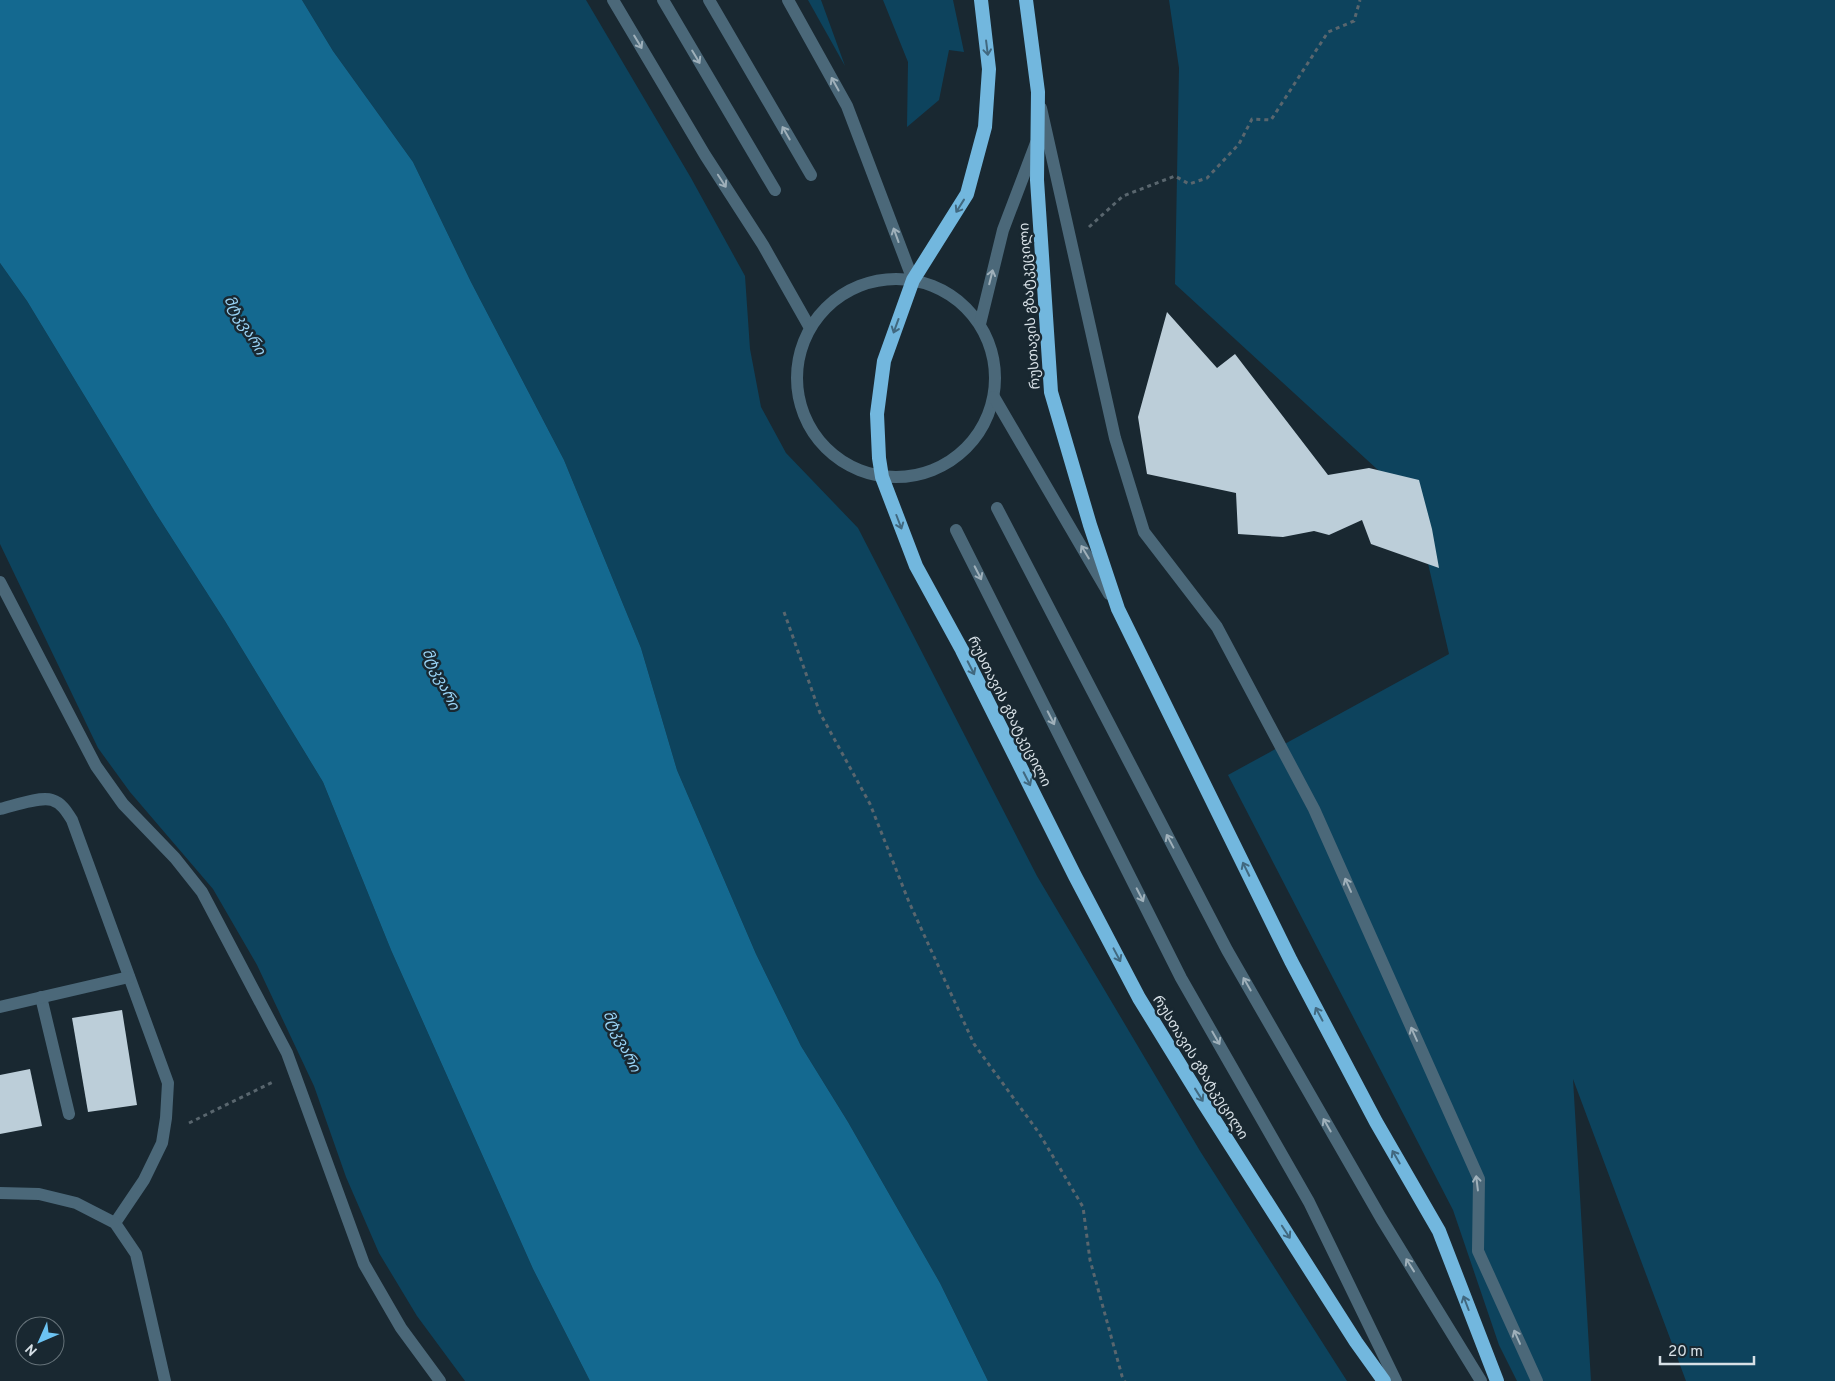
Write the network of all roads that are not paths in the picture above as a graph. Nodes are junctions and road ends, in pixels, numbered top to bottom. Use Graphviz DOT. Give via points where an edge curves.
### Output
graph roads {
  1 [pos="613,0"];
  2 [pos="663,0"];
  3 [pos="709,0"];
  4 [pos="788,0"];
  5 [pos="981,0"];
  6 [pos="1026,0"];
  7 [pos="1038,92"];
  8 [pos="1037,139"];
  9 [pos="811,175"];
  10 [pos="775,190"];
  11 [pos="913,280"];
  12 [pos="980,324"];
  13 [pos="810,328"];
  14 [pos="994,398"];
  15 [pos="882,477"];
  16 [pos="997,508"];
  17 [pos="956,530"];
  18 [pos="0,582"];
  19 [pos="1118,609"];
  20 [pos="0,809"];
  21 [pos="129,977"];
  22 [pos="41,997"];
  23 [pos="0,1007"];
  24 [pos="69,1114"];
  25 [pos="0,1193"];
  26 [pos="115,1223"];
  27 [pos="165,1381"];
  28 [pos="440,1381"];
  29 [pos="1384,1381"];
  30 [pos="1396,1381"];
  31 [pos="1481,1381"];
  32 [pos="1496,1381"];
  33 [pos="1537,1381"];
  1 -- 13 [label="lane, one-way" via="705,155 764,244"];
  2 -- 10 [label="lane, one-way"];
  9 -- 3 [label="lane, one-way"];
  11 -- 4 [label="lane, one-way" via="847,106"];
  5 -- 11 [label="highway, რუსთავის გზატკეცილი, one-way" via="990,69 985,127 967,194"];
  6 -- 7 [label="highway, რუსთავის გზატკეცილი"];
  7 -- 8 [label="highway, რუსთავის გზატკეცილი"];
  33 -- 7 [label="lane, one-way" via="1478,1251 1478,1179 1314,809 1217,627 1144,532 1115,438"];
  12 -- 8 [label="lane, one-way" via="1003,230"];
  8 -- 19 [label="highway, რუსთავის გზატკეცილი" via="1051,392"];
  11 -- 12 [label="lane" via="939,289 962,304"];
  11 -- 13 [label="lane" via="883,280 854,288 829,304"];
  11 -- 15 [label="highway, რუსთავის გზატკეცილი, one-way" via="884,361 877,414"];
  12 -- 14 [label="lane" via="990,347 995,372"];
  13 -- 15 [label="lane" via="799,358 797,390 806,421 825,448 851,467"];
  14 -- 15 [label="lane" via="984,426 965,450 941,467 912,477"];
  19 -- 14 [label="lane, one-way"];
  15 -- 29 [label="highway, რუსთავის გზატკეცილი, one-way" via="916,566 1139,998 1334,1309"];
  31 -- 16 [label="lane, one-way" via="1381,1218 1227,950"];
  17 -- 30 [label="lane, one-way" via="1182,978 1309,1202"];
  18 -- 28 [label="lane" via="96,766 123,804 175,858 202,892 287,1053 364,1264 401,1328"];
  32 -- 19 [label="highway, რუსთავის გზატკეცილი, one-way" via="1439,1231 1376,1122 1291,961"];
  20 -- 21 [label="lane" via="39,800 52,800 64,808 72,820"];
  21 -- 22 [label="lane"];
  21 -- 26 [label="lane" via="168,1083 162,1143 144,1180"];
  22 -- 23 [label="lane"];
  22 -- 24 [label="lane"];
  25 -- 26 [label="lane" via="39,1194 76,1203"];
  26 -- 27 [label="lane" via="136,1254"];
}
